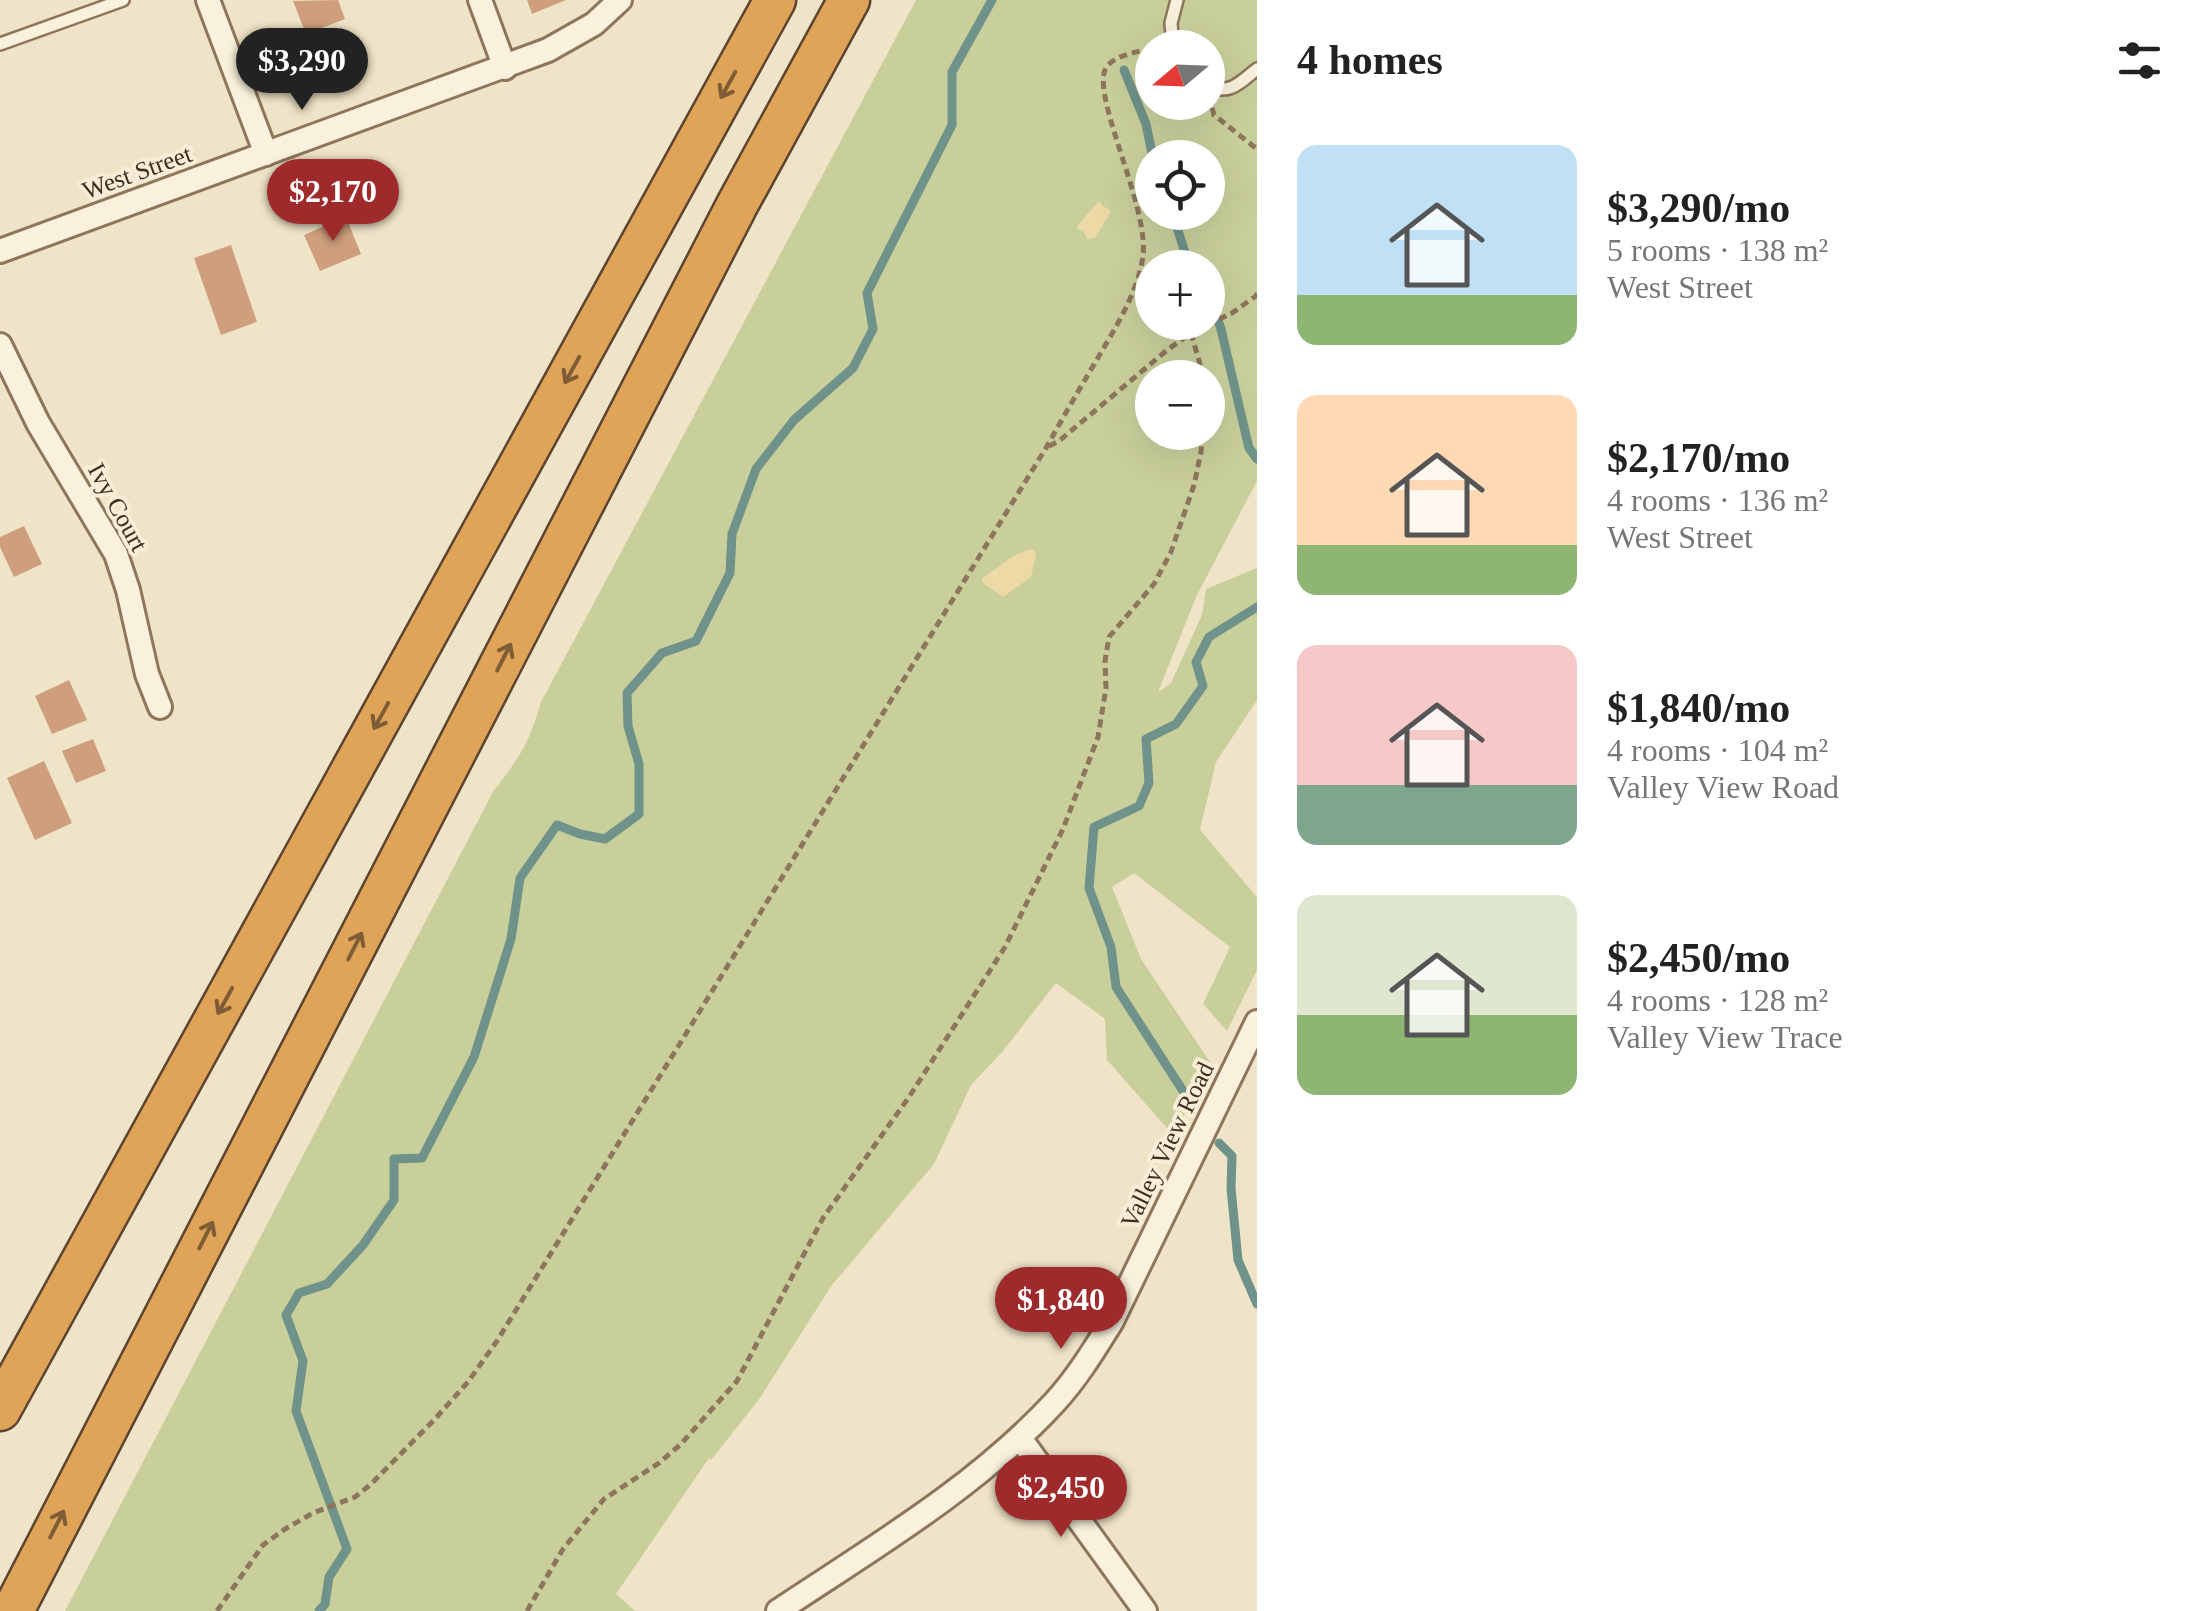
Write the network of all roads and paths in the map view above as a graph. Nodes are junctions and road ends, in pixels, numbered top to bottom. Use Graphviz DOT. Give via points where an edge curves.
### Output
graph roads {
  1 [pos="123,0"];
  2 [pos="208,0"];
  3 [pos="480,0"];
  4 [pos="620,0"];
  5 [pos="775,0"];
  6 [pos="849,0"];
  7 [pos="1177,0"];
  8 [pos="1171,30"];
  9 [pos="0,44"];
  10 [pos="1135,54"];
  11 [pos="505,68"];
  12 [pos="1257,69"];
  13 [pos="1225,89"];
  14 [pos="1220,120"];
  15 [pos="1257,149"];
  16 [pos="266,154"];
  17 [pos="0,251"];
  18 [pos="1257,293"];
  19 [pos="1225,316"];
  20 [pos="1181,340"];
  21 [pos="0,345"];
  22 [pos="1046,448"];
  23 [pos="1200,450"];
  24 [pos="160,707"];
  25 [pos="1257,1022"];
  26 [pos="0,1410"];
  27 [pos="1020,1438"];
  28 [pos="13,1611"];
  29 [pos="216,1611"];
  30 [pos="527,1611"];
  31 [pos="778,1611"];
  32 [pos="1145,1611"];
  1 -- 9 [label="lane"];
  2 -- 16 [label="street"];
  3 -- 11 [label="street"];
  4 -- 11 [label="street, West Street" via="566,42"];
  5 -- 26 [label="highway, one-way"];
  28 -- 6 [label="highway, one-way"];
  7 -- 8 [label="lane"];
  10 -- 22 [label="path" via="1112,61 1104,77 1142,224 1140,269 1111,336"];
  11 -- 16 [label="street, West Street"];
  12 -- 13 [label="lane"];
  14 -- 15 [label="path"];
  16 -- 17 [label="street, West Street"];
  18 -- 19 [label="path"];
  20 -- 22 [label="path"];
  21 -- 24 [label="street, Ivy Court" via="116,554"];
  22 -- 29 [label="path" via="468,1382 370,1485 263,1546"];
  23 -- 30 [label="path" via="1170,552 1154,584 1110,638 1098,737 1063,829 1004,947 910,1098 823,1218 737,1381 680,1445 604,1499"];
  25 -- 27 [label="street, Valley View Road" via="1112,1321 1088,1361"];
  27 -- 31 [label="street, Valley View Road" via="939,1504"];
  27 -- 32 [label="street"];
}
